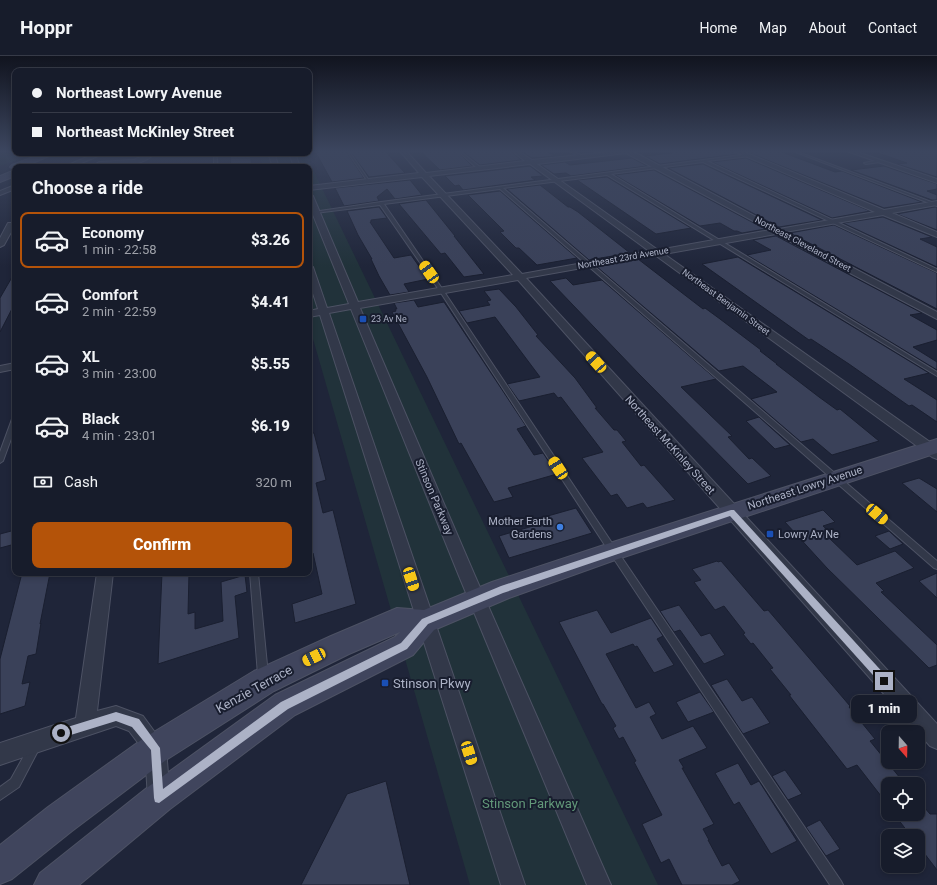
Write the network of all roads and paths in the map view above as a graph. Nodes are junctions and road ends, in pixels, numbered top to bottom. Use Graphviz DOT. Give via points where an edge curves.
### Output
graph roads {
  1 [pos="437,190"];
  2 [pos="487,190"];
  3 [pos="503,190"];
  4 [pos="568,190"];
  5 [pos="634,190"];
  6 [pos="701,190"];
  7 [pos="765,190"];
  8 [pos="830,190"];
  9 [pos="898,190"];
  10 [pos="442,195"];
  11 [pos="381,203"];
  12 [pos="312,204"];
  13 [pos="936,204"];
  14 [pos="315,212"];
  15 [pos="882,212"];
  16 [pos="833,222"];
  17 [pos="0,226"];
  18 [pos="8,229"];
  19 [pos="778,231"];
  20 [pos="937,235"];
  21 [pos="720,241"];
  22 [pos="0,245"];
  23 [pos="656,252"];
  24 [pos="589,264"];
  25 [pos="937,271"];
  26 [pos="312,276"];
  27 [pos="519,276"];
  28 [pos="441,290"];
  29 [pos="355,305"];
  30 [pos="324,311"];
  31 [pos="312,313"];
  32 [pos="937,316"];
  33 [pos="12,367"];
  34 [pos="0,369"];
  35 [pos="937,374"];
  36 [pos="12,427"];
  37 [pos="934,449"];
  38 [pos="0,461"];
  39 [pos="836,478"];
  40 [pos="731,512"];
  41 [pos="613,551"];
  42 [pos="937,566"];
  43 [pos="105,576"];
  44 [pos="254,576"];
  45 [pos="478,600"];
  46 [pos="425,622"];
  47 [pos="264,681"];
  48 [pos="85,726"];
  49 [pos="937,739"];
  50 [pos="38,741"];
  51 [pos="155,748"];
  52 [pos="0,754"];
  53 [pos="0,794"];
  54 [pos="159,798"];
  55 [pos="3,861"];
  56 [pos="52,885"];
  57 [pos="513,885"];
  58 [pos="599,885"];
  59 [pos="837,885"];
  1 -- 10 [label="street, Northeast McKinley Street"];
  2 -- 10 [label="lane"];
  3 -- 24 [label="lane"];
  4 -- 23 [label="street, Northeast Benjamin Street"];
  5 -- 21 [label="lane"];
  6 -- 19 [label="street, Northeast Cleveland Street"];
  7 -- 16 [label="lane"];
  8 -- 15 [label="street"];
  9 -- 13 [label="lane"];
  10 -- 11 [label="lane"];
  10 -- 27 [label="street, Northeast McKinley Street"];
  11 -- 14 [label="lane"];
  11 -- 28 [label="lane"];
  12 -- 14 [label="street, Stinson Parkway"];
  13 -- 15 [label="street, Northeast 23rd Avenue"];
  14 -- 29 [label="street, Stinson Parkway"];
  15 -- 16 [label="street, Northeast 23rd Avenue"];
  15 -- 20 [label="street"];
  16 -- 19 [label="street, Northeast 23rd Avenue"];
  16 -- 25 [label="lane"];
  17 -- 18 [label="street"];
  18 -- 22 [label="street"];
  19 -- 21 [label="street, Northeast 23rd Avenue"];
  19 -- 32 [label="street, Northeast Cleveland Street"];
  21 -- 23 [label="street, Northeast 23rd Avenue"];
  21 -- 35 [label="lane"];
  23 -- 24 [label="street, Northeast 23rd Avenue"];
  23 -- 37 [label="street, Northeast Benjamin Street"];
  24 -- 27 [label="street, Northeast 23rd Avenue"];
  24 -- 39 [label="lane"];
  26 -- 30 [label="street"];
  27 -- 28 [label="street, Northeast 23rd Avenue"];
  27 -- 40 [label="street, Northeast McKinley Street"];
  28 -- 29 [label="street, Northeast 23rd Avenue"];
  28 -- 41 [label="lane"];
  29 -- 30 [label="street, Northeast 23rd Avenue"];
  29 -- 45 [label="street, Stinson Parkway"];
  30 -- 31 [label="street, Northeast 23rd Avenue"];
  30 -- 46 [label="street"];
  33 -- 34 [label="street"];
  36 -- 38 [label="lane"];
  37 -- 39 [label="main road, Northeast Lowry Avenue"];
  39 -- 40 [label="main road, Northeast Lowry Avenue"];
  39 -- 42 [label="lane"];
  40 -- 41 [label="main road, Northeast Lowry Avenue"];
  40 -- 49 [label="street, Northeast McKinley Street"];
  41 -- 45 [label="main road, Northeast Lowry Avenue"];
  41 -- 59 [label="lane"];
  43 -- 48 [label="street"];
  44 -- 47 [label="lane"];
  45 -- 46 [label="main road, Northeast Lowry Avenue"];
  45 -- 58 [label="street, Stinson Parkway"];
  46 -- 47 [label="main road, Kenzie Terrace" via="397,620"];
  46 -- 54 [label="main road" via="404,646 285,705"];
  46 -- 57 [label="street"];
  47 -- 51 [label="main road, Kenzie Terrace"];
  48 -- 50 [label="street"];
  48 -- 51 [label="street" via="116,716 136,723"];
  50 -- 52 [label="street"];
  50 -- 53 [label="lane" via="15,783"];
  51 -- 54 [label="street"];
  51 -- 55 [label="main road, Kenzie Terrace"];
  54 -- 56 [label="main road"];
}
